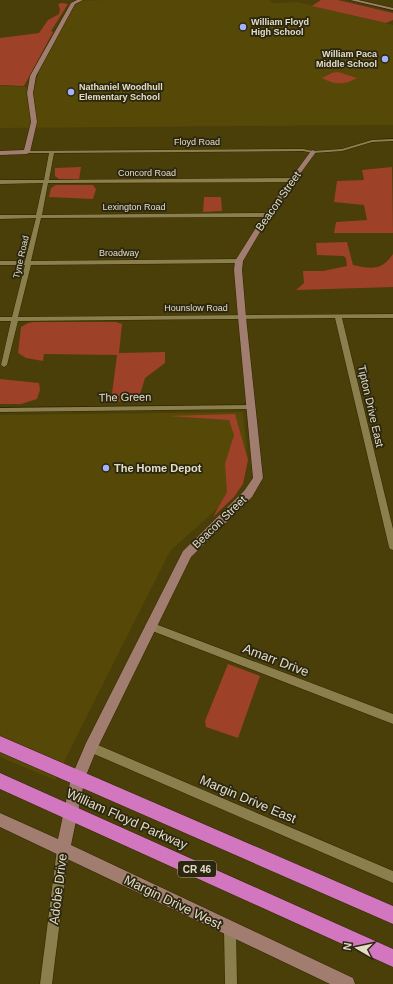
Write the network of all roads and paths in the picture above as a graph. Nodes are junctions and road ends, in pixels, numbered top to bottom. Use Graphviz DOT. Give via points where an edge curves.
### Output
graph roads {
  1 [pos="81,0"];
  2 [pos="352,0"];
  3 [pos="393,9"];
  4 [pos="393,140"];
  5 [pos="27,152"];
  6 [pos="52,152"];
  7 [pos="313,152"];
  8 [pos="0,153"];
  9 [pos="293,180"];
  10 [pos="0,182"];
  11 [pos="47,182"];
  12 [pos="267,215"];
  13 [pos="39,216"];
  14 [pos="0,217"];
  15 [pos="239,261"];
  16 [pos="0,263"];
  17 [pos="28,263"];
  18 [pos="338,316"];
  19 [pos="393,316"];
  20 [pos="242,317"];
  21 [pos="15,318"];
  22 [pos="0,319"];
  23 [pos="4,365"];
  24 [pos="250,407"];
  25 [pos="0,410"];
  26 [pos="393,548"];
  27 [pos="150,626"];
  28 [pos="393,719"];
  29 [pos="0,744"];
  30 [pos="91,747"];
  31 [pos="78,778"];
  32 [pos="0,781"];
  33 [pos="74,795"];
  34 [pos="70,813"];
  35 [pos="0,820"];
  36 [pos="63,849"];
  37 [pos="393,877"];
  38 [pos="393,915"];
  39 [pos="230,930"];
  40 [pos="393,958"];
  41 [pos="46,984"];
  42 [pos="231,984"];
  43 [pos="347,984"];
  1 -- 5 [label="street" via="74,2 33,76 30,98 34,129"];
  2 -- 3 [label="street"];
  4 -- 7 [label="street, Floyd Road" via="372,141 342,150"];
  5 -- 6 [label="street, Floyd Road"];
  5 -- 8 [label="street, Floyd Road"];
  6 -- 7 [label="street, Floyd Road"];
  6 -- 11 [label="street, Tyne Road"];
  7 -- 9 [label="street, Beacon Street"];
  9 -- 11 [label="street, Concord Road"];
  9 -- 12 [label="street, Beacon Street"];
  10 -- 11 [label="street, Concord Road"];
  11 -- 13 [label="street, Tyne Road"];
  12 -- 13 [label="street, Lexington Road"];
  12 -- 15 [label="street, Beacon Street"];
  13 -- 14 [label="street, Lexington Road"];
  13 -- 17 [label="street, Tyne Road"];
  15 -- 17 [label="street, Broadway"];
  15 -- 20 [label="street, Beacon Street"];
  16 -- 17 [label="street, Broadway"];
  17 -- 21 [label="street, Tyne Road"];
  18 -- 19 [label="street, Hounslow Road"];
  18 -- 20 [label="street, Hounslow Road"];
  18 -- 26 [label="street, Tipton Drive East"];
  20 -- 21 [label="street, Hounslow Road"];
  20 -- 24 [label="street, Beacon Street"];
  21 -- 22 [label="street, Hounslow Road"];
  21 -- 23 [label="street, Tyne Road"];
  24 -- 25 [label="street, The Green"];
  24 -- 27 [label="street, Beacon Street" via="258,478 248,494 187,554"];
  27 -- 28 [label="street, Amarr Drive"];
  27 -- 30 [label="street, Beacon Street"];
  29 -- 31 [label="highway, William Floyd Parkway"];
  30 -- 31 [label="street, Beacon Street"];
  30 -- 37 [label="street, Margin Drive East"];
  31 -- 33 [label="street, Beacon Street"];
  31 -- 38 [label="highway, William Floyd Parkway"];
  32 -- 34 [label="highway, William Floyd Parkway / CR 46"];
  33 -- 34 [label="street, Adobe Drive"];
  34 -- 36 [label="street, Adobe Drive"];
  34 -- 40 [label="highway, William Floyd Parkway / CR 46"];
  35 -- 36 [label="street, Margin Drive West"];
  36 -- 39 [label="street, Margin Drive West"];
  36 -- 41 [label="street, Adobe Drive"];
  39 -- 42 [label="street"];
  39 -- 43 [label="street, Margin Drive West"];
}
